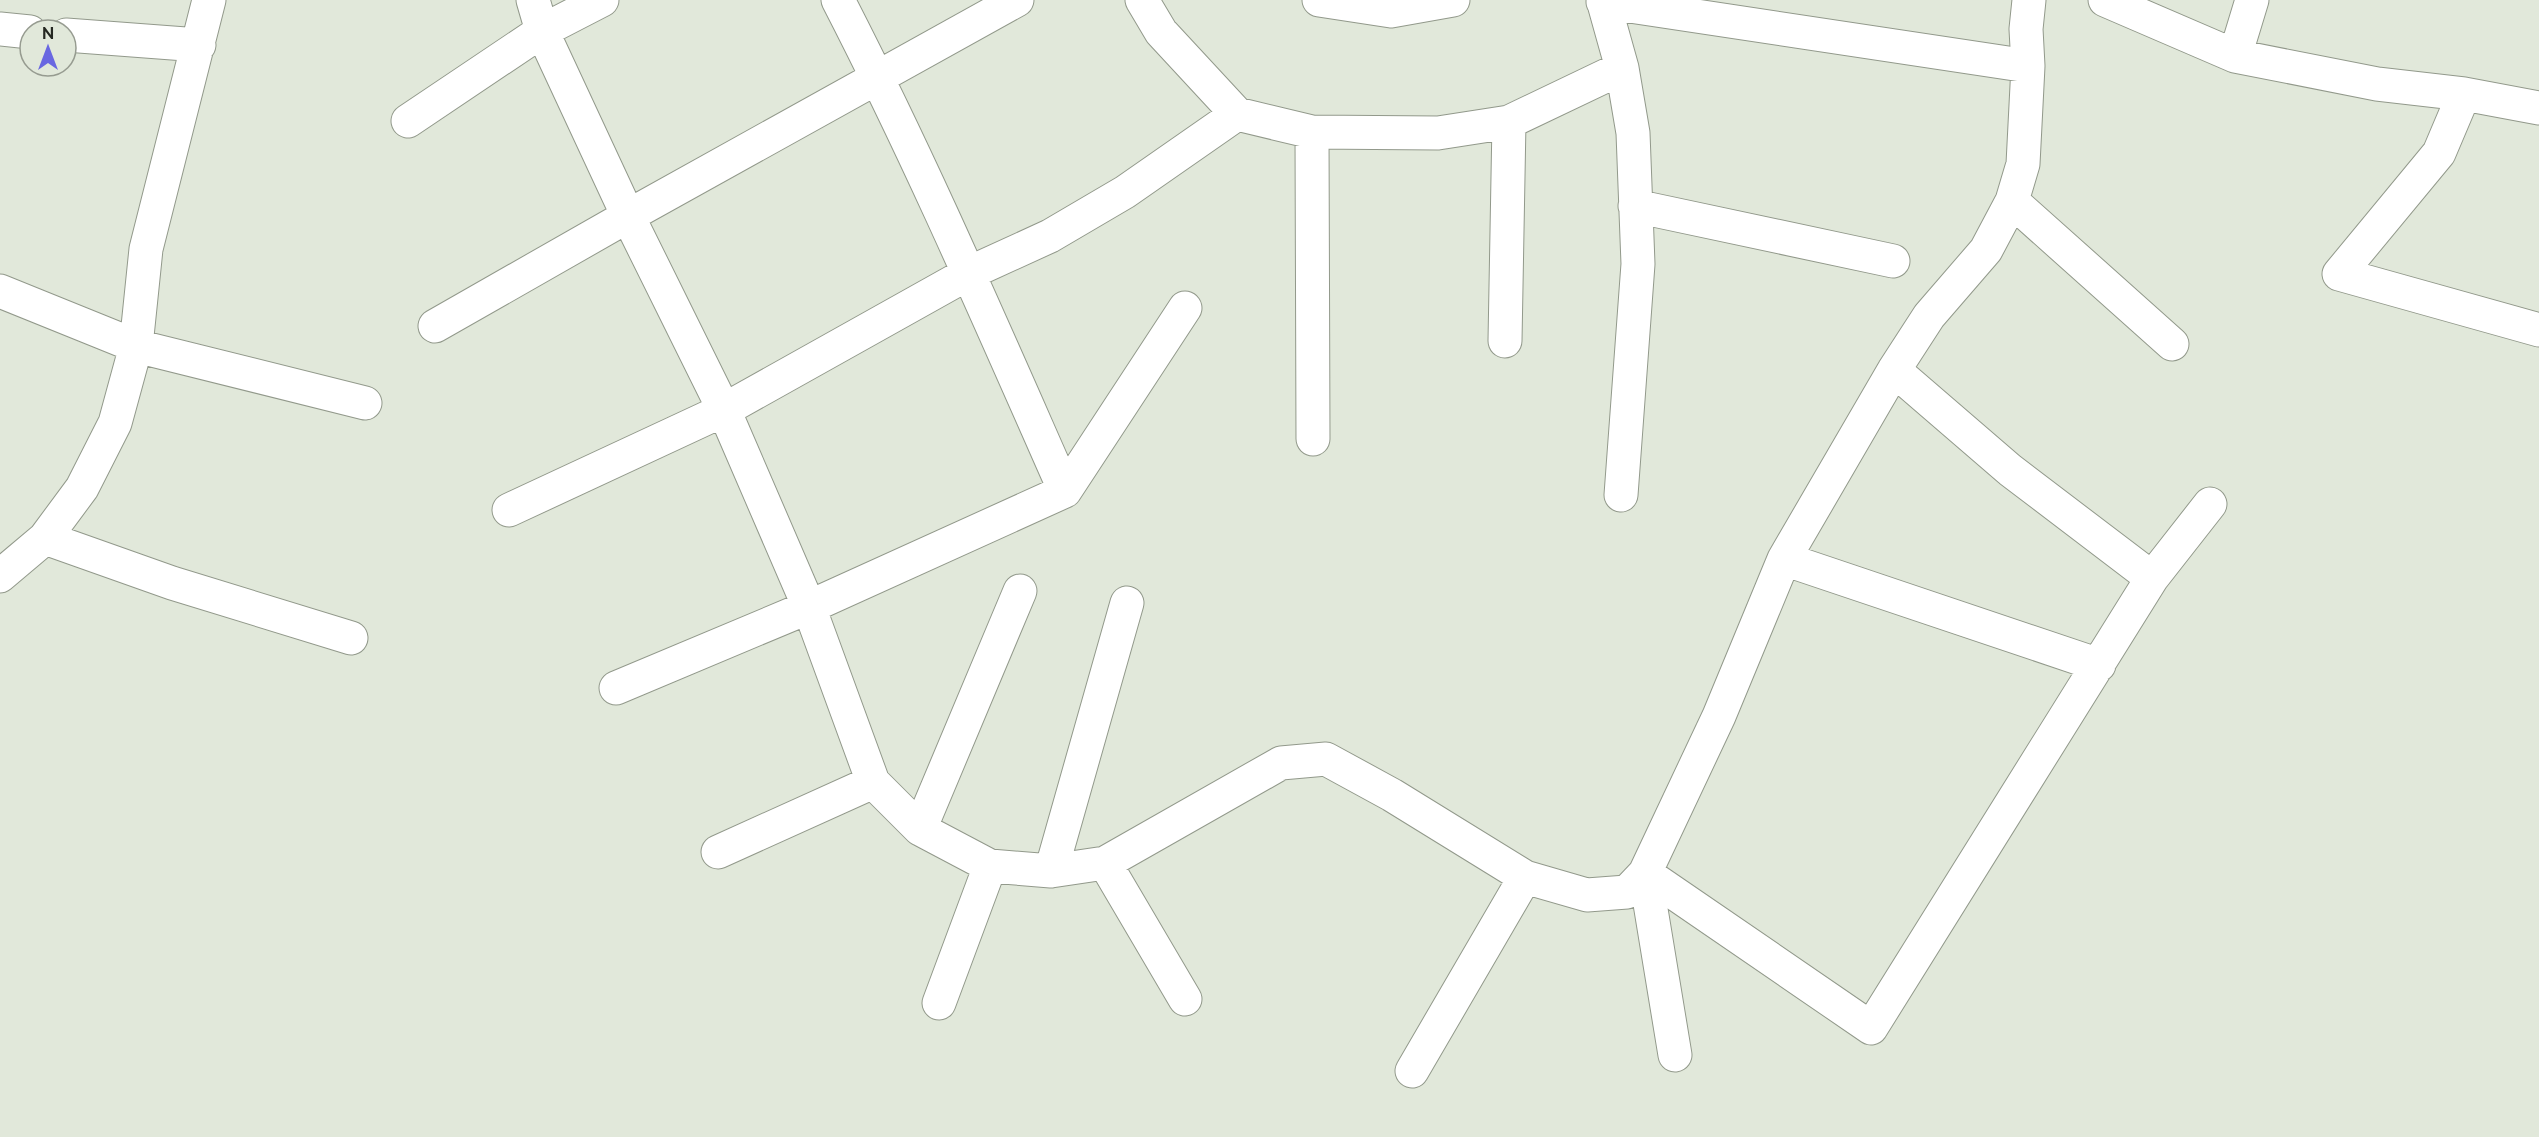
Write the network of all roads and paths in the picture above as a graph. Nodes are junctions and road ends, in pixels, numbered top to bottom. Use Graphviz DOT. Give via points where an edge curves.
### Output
graph roads {
  1 [pos="209,0"];
  2 [pos="533,0"];
  3 [pos="602,0"];
  4 [pos="838,0"];
  5 [pos="1017,0"];
  6 [pos="1142,0"];
  7 [pos="1319,0"];
  8 [pos="1453,0"];
  9 [pos="2029,0"];
  10 [pos="2105,0"];
  11 [pos="2252,0"];
  12 [pos="1603,1"];
  13 [pos="0,29"];
  14 [pos="18,31"];
  15 [pos="542,31"];
  16 [pos="78,35"];
  17 [pos="199,45"];
  18 [pos="2235,56"];
  19 [pos="2028,66"];
  20 [pos="1622,68"];
  21 [pos="879,79"];
  22 [pos="2464,94"];
  23 [pos="2539,108"];
  24 [pos="1237,114"];
  25 [pos="408,121"];
  26 [pos="1509,123"];
  27 [pos="1312,132"];
  28 [pos="2012,201"];
  29 [pos="1635,206"];
  30 [pos="628,216"];
  31 [pos="1893,261"];
  32 [pos="969,273"];
  33 [pos="0,291"];
  34 [pos="1185,308"];
  35 [pos="435,326"];
  36 [pos="2539,330"];
  37 [pos="1505,341"];
  38 [pos="2172,344"];
  39 [pos="136,346"];
  40 [pos="1894,370"];
  41 [pos="365,403"];
  42 [pos="724,410"];
  43 [pos="1313,439"];
  44 [pos="1065,491"];
  45 [pos="1621,495"];
  46 [pos="2210,504"];
  47 [pos="509,510"];
  48 [pos="45,538"];
  49 [pos="1784,559"];
  50 [pos="0,576"];
  51 [pos="2152,578"];
  52 [pos="1020,591"];
  53 [pos="1127,603"];
  54 [pos="809,607"];
  55 [pos="351,638"];
  56 [pos="2099,665"];
  57 [pos="616,688"];
  58 [pos="873,782"];
  59 [pos="920,829"];
  60 [pos="718,852"];
  61 [pos="1105,863"];
  62 [pos="990,866"];
  63 [pos="1051,871"];
  64 [pos="1645,873"];
  65 [pos="1525,877"];
  66 [pos="1185,999"];
  67 [pos="939,1003"];
  68 [pos="1675,1055"];
  69 [pos="1412,1071"];
  1 -- 17 [label="street"];
  2 -- 15 [label="street"];
  3 -- 15 [label="street"];
  4 -- 21 [label="street"];
  5 -- 21 [label="street"];
  6 -- 24 [label="street" via="1161,32"];
  7 -- 8 [label="street" via="1391,11"];
  9 -- 19 [label="street"];
  10 -- 18 [label="street"];
  11 -- 18 [label="street"];
  12 -- 19 [label="street"];
  12 -- 20 [label="street"];
  13 -- 14 [label="street"];
  15 -- 25 [label="street"];
  15 -- 30 [label="street"];
  16 -- 17 [label="street"];
  17 -- 39 [label="street" via="146,249"];
  18 -- 22 [label="street" via="2377,84"];
  19 -- 28 [label="street" via="2023,164"];
  20 -- 26 [label="street"];
  20 -- 29 [label="street" via="1633,133"];
  21 -- 30 [label="street"];
  21 -- 32 [label="street"];
  22 -- 23 [label="street"];
  22 -- 36 [label="street" via="2439,153 2339,274"];
  24 -- 27 [label="street"];
  24 -- 32 [label="street" via="1125,192 1050,236"];
  26 -- 27 [label="street" via="1438,133"];
  26 -- 37 [label="street"];
  27 -- 43 [label="street"];
  28 -- 38 [label="street"];
  28 -- 40 [label="street" via="1986,250 1929,316"];
  29 -- 31 [label="street"];
  29 -- 45 [label="street" via="1638,264"];
  30 -- 35 [label="street"];
  30 -- 42 [label="street"];
  32 -- 42 [label="street"];
  32 -- 44 [label="street"];
  33 -- 39 [label="street"];
  34 -- 44 [label="street"];
  39 -- 41 [label="street"];
  39 -- 48 [label="street" via="115,423 82,488"];
  40 -- 49 [label="street"];
  40 -- 51 [label="street" via="2010,470"];
  42 -- 47 [label="street"];
  42 -- 54 [label="street"];
  44 -- 54 [label="street"];
  46 -- 51 [label="street"];
  48 -- 50 [label="street"];
  48 -- 55 [label="street" via="172,583"];
  49 -- 56 [label="street"];
  49 -- 64 [label="street" via="1719,716"];
  51 -- 56 [label="street"];
  52 -- 59 [label="street"];
  53 -- 63 [label="street"];
  54 -- 57 [label="street"];
  54 -- 58 [label="street"];
  56 -- 64 [label="street" via="1871,1028"];
  58 -- 59 [label="street"];
  58 -- 60 [label="street"];
  59 -- 62 [label="street"];
  61 -- 63 [label="street"];
  61 -- 65 [label="street" via="1281,763 1326,759"];
  61 -- 66 [label="street"];
  62 -- 63 [label="street"];
  62 -- 67 [label="street"];
  64 -- 65 [label="street" via="1627,892 1587,895"];
  64 -- 68 [label="street"];
  65 -- 69 [label="street"];
}
